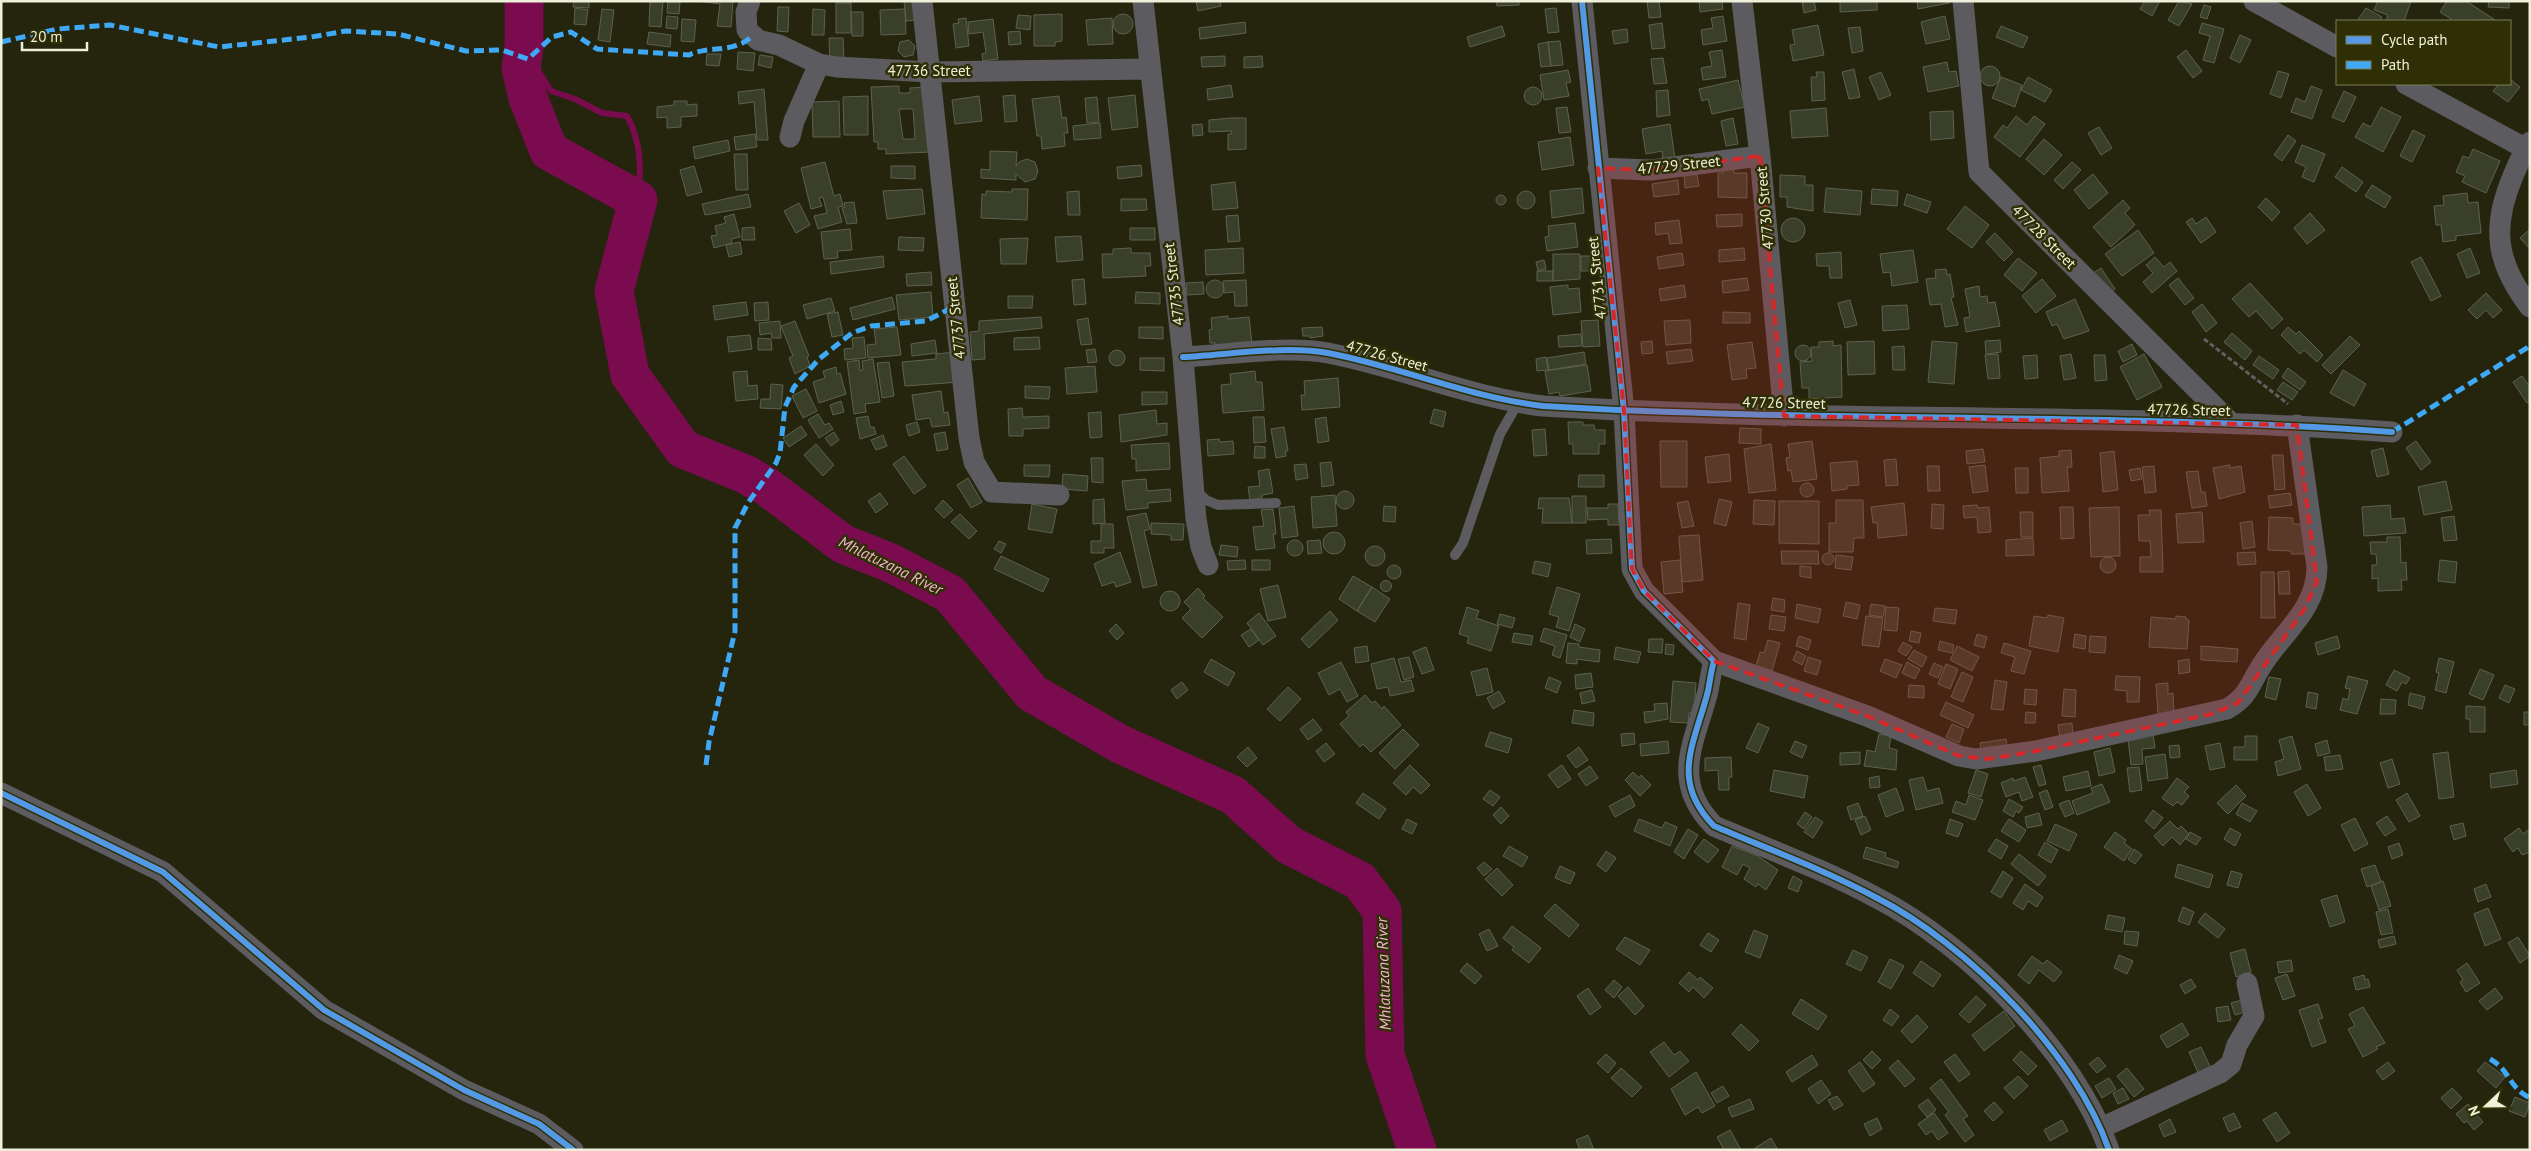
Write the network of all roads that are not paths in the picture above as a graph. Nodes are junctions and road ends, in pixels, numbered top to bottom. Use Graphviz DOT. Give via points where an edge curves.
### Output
graph roads {
  1 [pos="750,1"];
  2 [pos="922,1"];
  3 [pos="1143,1"];
  4 [pos="1582,1"];
  5 [pos="1742,1"];
  6 [pos="1962,1"];
  7 [pos="2254,1"];
  8 [pos="2336,45"];
  9 [pos="819,64"];
  10 [pos="1150,69"];
  11 [pos="931,72"];
  12 [pos="2408,85"];
  13 [pos="790,137"];
  14 [pos="2528,147"];
  15 [pos="1760,156"];
  16 [pos="1598,168"];
  17 [pos="2530,308"];
  18 [pos="1183,357"];
  19 [pos="1518,403"];
  20 [pos="1624,411"];
  21 [pos="1784,416"];
  22 [pos="2231,423"];
  23 [pos="2302,426"];
  24 [pos="2392,432"];
  25 [pos="1194,489"];
  26 [pos="1059,495"];
  27 [pos="1276,503"];
  28 [pos="1455,555"];
  29 [pos="1208,565"];
  30 [pos="1714,661"];
  31 [pos="1,794"];
  32 [pos="2247,983"];
  33 [pos="2102,1128"];
  34 [pos="573,1150"];
  35 [pos="2109,1150"];
  1 -- 9 [label="street, 47736 Street" via="746,12 747,30 758,40 779,45"];
  2 -- 11 [label="street"];
  3 -- 10 [label="street, 47735 Street"];
  4 -- 16 [label="street, 47731 Street"];
  5 -- 15 [label="street, 47730 Street"];
  6 -- 22 [label="street, 47728 Street" via="1979,172"];
  7 -- 8 [label="street"];
  9 -- 11 [label="street, 47736 Street" via="866,70"];
  9 -- 13 [label="street"];
  10 -- 11 [label="street, 47736 Street"];
  10 -- 18 [label="street, 47735 Street"];
  11 -- 26 [label="street, 47737 Street" via="941,187 974,462 992,492"];
  12 -- 14 [label="street"];
  14 -- 17 [label="street" via="2503,200 2499,230 2504,265 2513,285"];
  15 -- 16 [label="street, 47729 Street" via="1651,170"];
  15 -- 21 [label="street, 47730 Street"];
  16 -- 20 [label="street, 47731 Street"];
  18 -- 19 [label="street, 47726 Street" via="1290,351 1326,353"];
  18 -- 25 [label="street, 47735 Street"];
  19 -- 20 [label="street, 47726 Street"];
  19 -- 28 [label="lane" via="1500,434 1463,542"];
  20 -- 21 [label="street, 47726 Street"];
  20 -- 30 [label="street, 47731 Street" via="1632,569 1644,591"];
  21 -- 22 [label="street, 47726 Street"];
  22 -- 23 [label="street, 47726 Street"];
  23 -- 24 [label="street, 47726 Street"];
  23 -- 30 [label="street" via="2317,582 2304,610 2262,665 2245,696 2227,709 1989,759 1959,756 1867,716"];
  25 -- 27 [label="lane" via="1218,506"];
  25 -- 29 [label="street, 47735 Street" via="1201,547"];
  30 -- 33 [label="street" via="1691,744 1687,773 1704,815 1714,826 1878,898 1964,957 2062,1060"];
  31 -- 34 [label="street" via="164,872 324,1010 464,1090 539,1124"];
  32 -- 33 [label="street" via="2254,1016 2237,1045 2231,1064 2220,1073"];
  33 -- 35 [label="street"];
}
